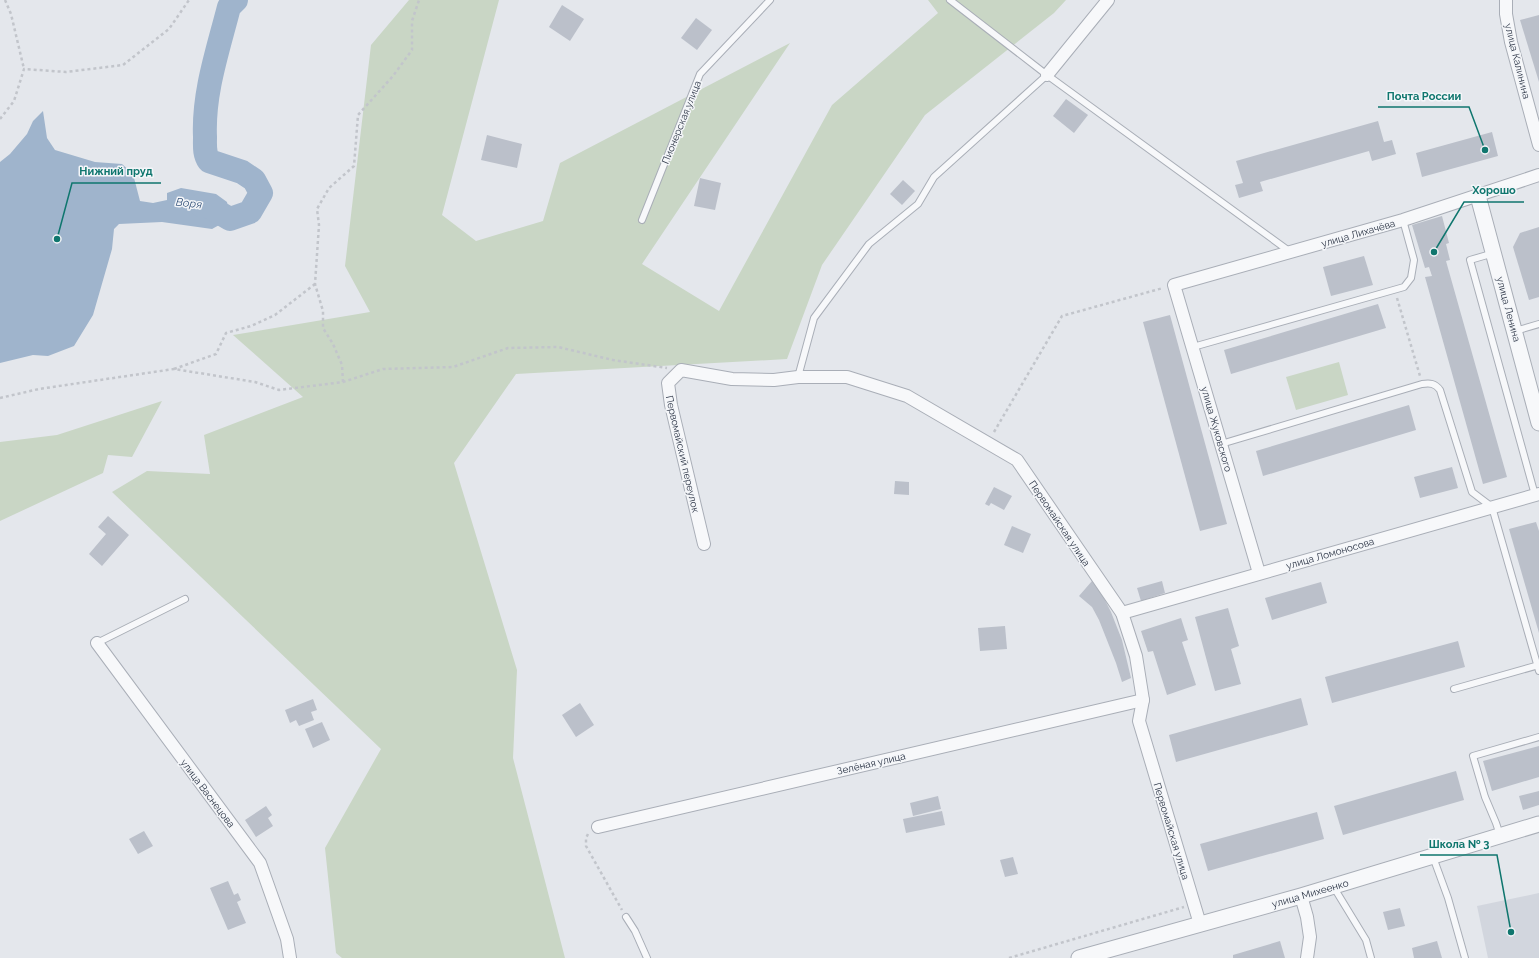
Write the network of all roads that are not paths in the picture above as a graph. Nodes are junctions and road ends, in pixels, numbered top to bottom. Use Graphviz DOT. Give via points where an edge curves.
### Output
graph roads {
  1 [pos="770,0"];
  2 [pos="950,0"];
  3 [pos="1108,0"];
  4 [pos="1506,0"];
  5 [pos="1047,76"];
  6 [pos="1539,145"];
  7 [pos="1539,175"];
  8 [pos="1478,196"];
  9 [pos="642,220"];
  10 [pos="1403,220"];
  11 [pos="1291,252"];
  12 [pos="1494,253"];
  13 [pos="1174,285"];
  14 [pos="1539,324"];
  15 [pos="1515,331"];
  16 [pos="1193,347"];
  17 [pos="681,370"];
  18 [pos="798,377"];
  19 [pos="1539,423"];
  20 [pos="1221,444"];
  21 [pos="1537,494"];
  22 [pos="1492,507"];
  23 [pos="704,544"];
  24 [pos="1259,574"];
  25 [pos="185,599"];
  26 [pos="1122,613"];
  27 [pos="96,643"];
  28 [pos="1538,667"];
  29 [pos="1454,689"];
  30 [pos="1143,700"];
  31 [pos="1539,737"];
  32 [pos="1539,824"];
  33 [pos="598,827"];
  34 [pos="1500,836"];
  35 [pos="1433,856"];
  36 [pos="1333,886"];
  37 [pos="1301,896"];
  38 [pos="626,917"];
  39 [pos="1200,924"];
  40 [pos="290,958"];
  41 [pos="647,958"];
  42 [pos="1079,958"];
  43 [pos="1307,958"];
  44 [pos="1371,958"];
  45 [pos="1465,958"];
  1 -- 9 [label="lane, Пионерская улица" via="700,74"];
  2 -- 5 [label="lane"];
  3 -- 5 [label="street"];
  4 -- 6 [label="street, улица Калинина" via="1511,42"];
  5 -- 11 [label="lane"];
  5 -- 18 [label="lane" via="934,178 918,204 869,244 814,318"];
  7 -- 8 [label="street, улица Лихачёва"];
  8 -- 10 [label="street, улица Лихачёва"];
  8 -- 12 [label="street, улица Ленина"];
  10 -- 11 [label="street, улица Лихачёва"];
  10 -- 16 [label="lane" via="1414,260 1411,278 1404,287"];
  11 -- 13 [label="street, улица Лихачёва"];
  12 -- 15 [label="street, улица Ленина"];
  12 -- 21 [label="lane" via="1470,260"];
  13 -- 16 [label="street, улица Жуковского"];
  14 -- 15 [label="lane"];
  15 -- 19 [label="street, улица Ленина"];
  16 -- 20 [label="street, улица Жуковского"];
  17 -- 18 [label="street, Первомайская улица" via="732,379 774,380"];
  17 -- 23 [label="street, Первомайский переулок" via="668,383"];
  18 -- 26 [label="street, Первомайская улица" via="847,377 907,396 1017,460"];
  20 -- 22 [label="lane" via="1430,383 1440,390 1472,492"];
  20 -- 24 [label="street, улица Жуковского"];
  21 -- 22 [label="street, улица Ломоносова"];
  22 -- 24 [label="street, улица Ломоносова"];
  22 -- 28 [label="lane"];
  24 -- 26 [label="street, улица Ломоносова"];
  25 -- 27 [label="lane"];
  26 -- 30 [label="street, Первомайская улица" via="1136,656"];
  27 -- 40 [label="street, улица Васнецова" via="260,863 287,939"];
  28 -- 29 [label="lane"];
  30 -- 33 [label="street, Зелёная улица"];
  30 -- 39 [label="street, Первомайская улица" via="1138,721"];
  31 -- 34 [label="lane" via="1473,756"];
  32 -- 34 [label="street, улица Михеенко"];
  34 -- 35 [label="street, улица Михеенко"];
  35 -- 36 [label="street, улица Михеенко"];
  35 -- 45 [label="lane"];
  36 -- 37 [label="street, улица Михеенко"];
  36 -- 44 [label="lane" via="1366,940"];
  37 -- 39 [label="street, улица Михеенко"];
  37 -- 43 [label="street" via="1310,937"];
  38 -- 41 [label="lane"];
  39 -- 42 [label="street, улица Михеенко"];
}
